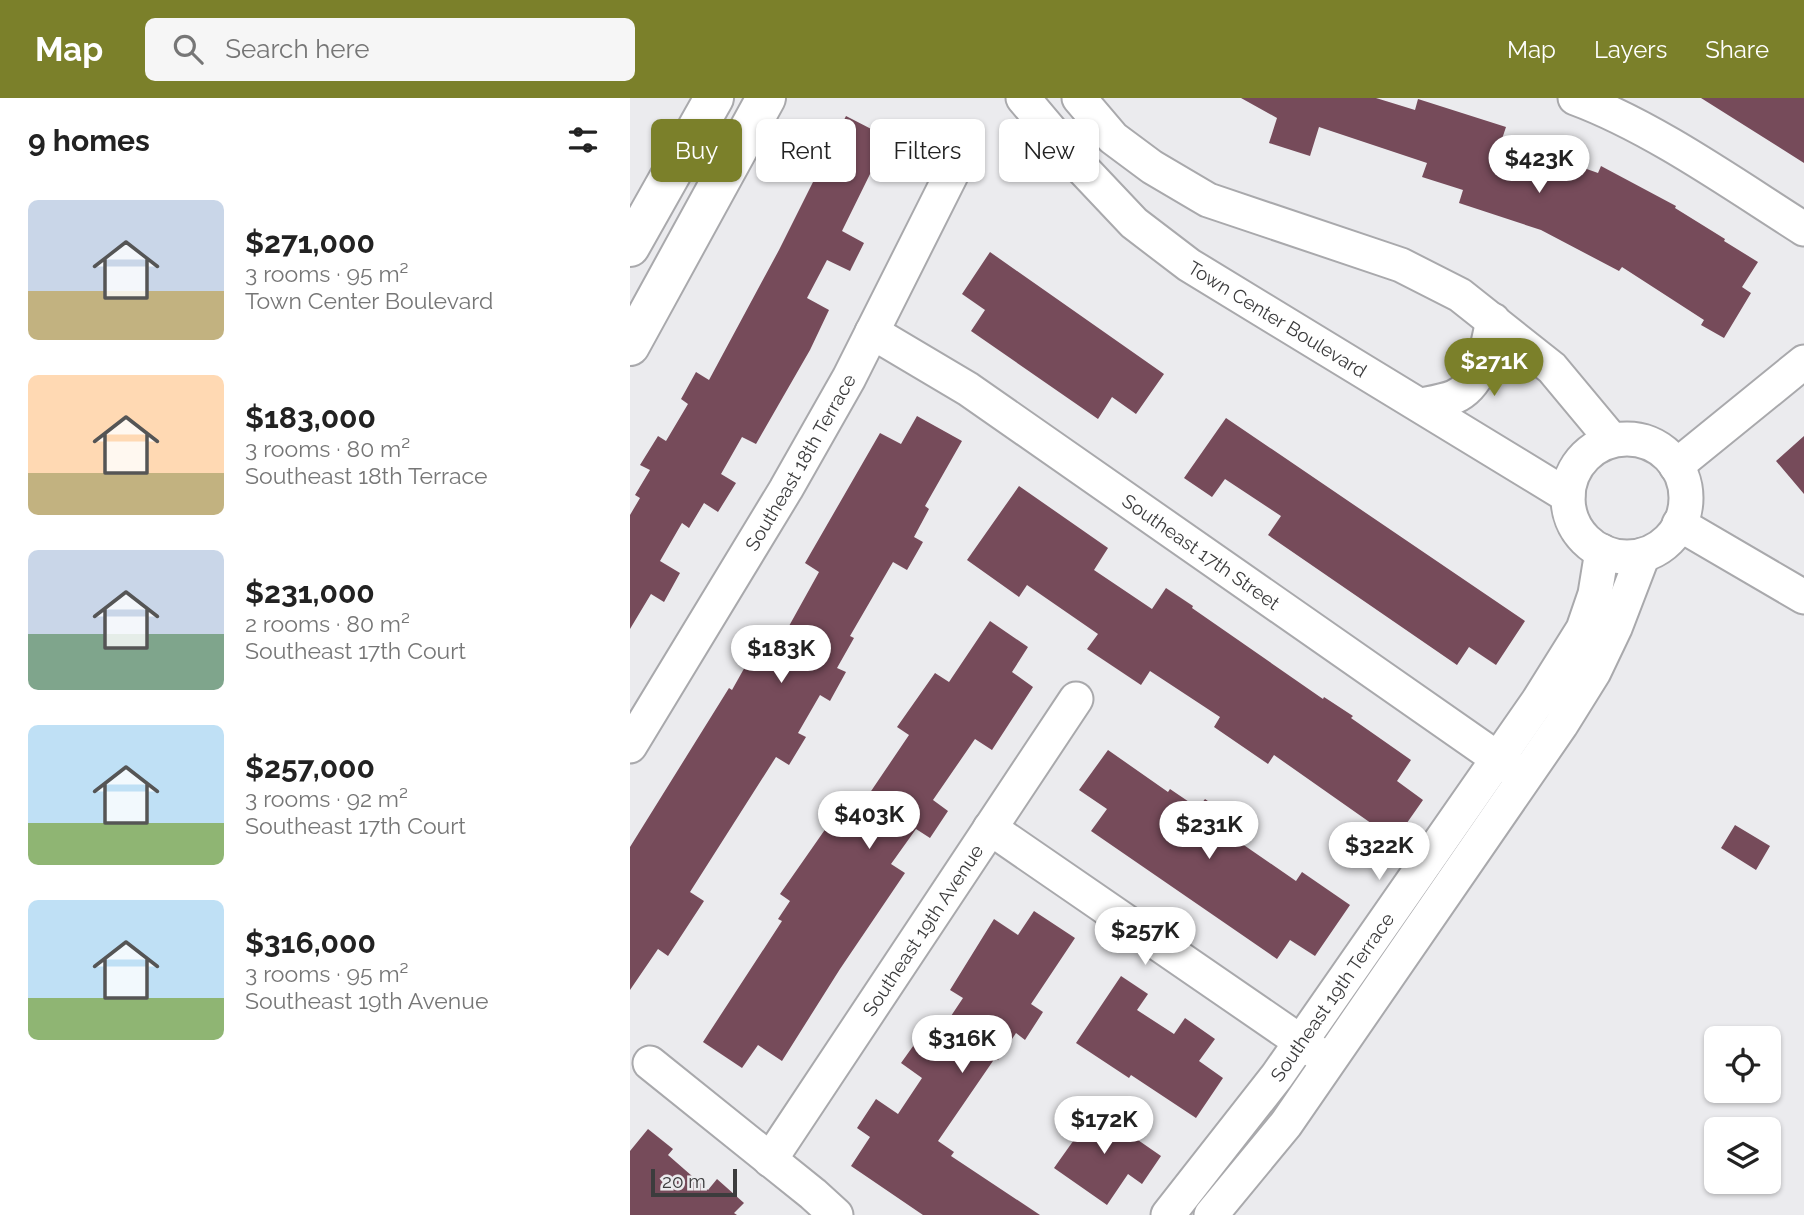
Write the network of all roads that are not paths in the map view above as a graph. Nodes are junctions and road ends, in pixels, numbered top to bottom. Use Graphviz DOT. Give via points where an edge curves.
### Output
graph roads {
  1 [pos="714,98"];
  2 [pos="766,98"];
  3 [pos="1023,98"];
  4 [pos="1079,98"];
  5 [pos="1575,98"];
  6 [pos="947,182"];
  7 [pos="1804,229"];
  8 [pos="630,247"];
  9 [pos="1493,320"];
  10 [pos="872,331"];
  11 [pos="630,346"];
  12 [pos="1804,362"];
  13 [pos="1421,405"];
  14 [pos="1612,440"];
  15 [pos="1676,467"];
  16 [pos="1568,496"];
  17 [pos="1679,524"];
  18 [pos="1602,551"];
  19 [pos="1643,555"];
  20 [pos="1804,597"];
  21 [pos="1076,699"];
  22 [pos="630,746"];
  23 [pos="1498,759"];
  24 [pos="1525,778"];
  25 [pos="990,828"];
  26 [pos="1301,1042"];
  27 [pos="1329,1061"];
  28 [pos="650,1063"];
  29 [pos="770,1160"];
  30 [pos="836,1215"];
  31 [pos="1168,1215"];
  32 [pos="1211,1215"];
  1 -- 8 [label="street"];
  2 -- 11 [label="street"];
  3 -- 13 [label="street, Town Center Boulevard" via="1134,223 1189,265"];
  4 -- 9 [label="street" via="1113,138 1208,200 1401,265 1460,295"];
  5 -- 7 [label="street" via="1690,157"];
  6 -- 10 [label="street, Southeast 18th Terrace"];
  9 -- 13 [label="street" via="1484,361 1470,385 1454,397"];
  9 -- 14 [label="street" via="1552,368"];
  10 -- 22 [label="street, Southeast 18th Terrace" via="786,489"];
  10 -- 23 [label="street, Southeast 17th Street" via="968,389"];
  12 -- 15 [label="street"];
  13 -- 16 [label="street, Town Center Boulevard"];
  14 -- 15 [label="street" via="1632,438 1652,444"];
  14 -- 16 [label="street" via="1577,464"];
  15 -- 17 [label="street" via="1686,492"];
  16 -- 18 [label="street" via="1574,524 1585,540"];
  17 -- 19 [label="street" via="1661,546"];
  17 -- 20 [label="street"];
  18 -- 19 [label="street" via="1622,557"];
  18 -- 23 [label="street, Southeast 19th Terrace" via="1583,629"];
  19 -- 24 [label="street, Southeast 19th Terrace" via="1594,672"];
  21 -- 25 [label="street, Southeast 19th Avenue"];
  23 -- 24 [label="street, Southeast 17th Street"];
  23 -- 26 [label="street, Southeast 19th Terrace"];
  24 -- 27 [label="street, Southeast 19th Terrace"];
  25 -- 26 [label="street"];
  25 -- 29 [label="street, Southeast 19th Avenue"];
  26 -- 27 [label="street"];
  26 -- 31 [label="street, Southeast 19th Terrace"];
  27 -- 32 [label="street, Southeast 19th Terrace" via="1286,1124"];
  28 -- 29 [label="street"];
  29 -- 30 [label="street"];
}
